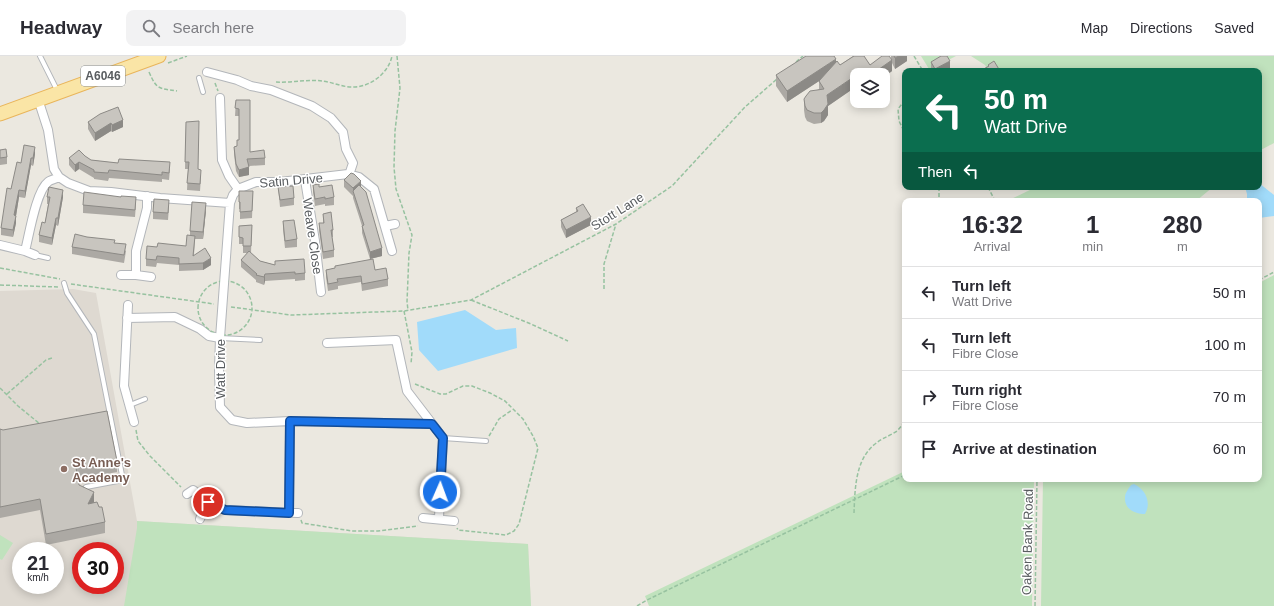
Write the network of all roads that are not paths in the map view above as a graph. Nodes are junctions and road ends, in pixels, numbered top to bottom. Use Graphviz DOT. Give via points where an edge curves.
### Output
graph roads {
  1 [pos="40,56"];
  2 [pos="159,56"];
  3 [pos="207,72"];
  4 [pos="199,78"];
  5 [pos="58,92"];
  6 [pos="202,92"];
  7 [pos="220,98"];
  8 [pos="38,99"];
  9 [pos="0,114"];
  10 [pos="349,175"];
  11 [pos="60,177"];
  12 [pos="305,180"];
  13 [pos="238,189"];
  14 [pos="147,196"];
  15 [pos="230,204"];
  16 [pos="395,224"];
  17 [pos="385,226"];
  18 [pos="0,245"];
  19 [pos="25,251"];
  20 [pos="392,251"];
  21 [pos="34,255"];
  22 [pos="48,258"];
  23 [pos="121,275"];
  24 [pos="136,275"];
  25 [pos="151,277"];
  26 [pos="64,283"];
  27 [pos="321,292"];
  28 [pos="128,305"];
  29 [pos="127,318"];
  30 [pos="220,338"];
  31 [pos="260,340"];
  32 [pos="327,343"];
  33 [pos="144,399"];
  34 [pos="130,405"];
  35 [pos="290,421"];
  36 [pos="134,422"];
  37 [pos="432,424"];
  38 [pos="443,438"];
  39 [pos="486,441"];
  40 [pos="86,487"];
  41 [pos="187,494"];
  42 [pos="208,502"];
  43 [pos="423,518"];
  44 [pos="439,518"];
  45 [pos="200,519"];
  46 [pos="454,520"];
  1 -- 5 [label="lane"];
  2 -- 5 [label="main road, A6046"];
  3 -- 10 [label="street" via="251,86 272,86 330,118 343,132 346,149 353,163"];
  4 -- 6 [label="lane"];
  5 -- 8 [label="main road, A6046"];
  7 -- 13 [label="street" via="222,160"];
  8 -- 9 [label="main road, A6046"];
  8 -- 11 [label="street" via="50,135 54,169"];
  10 -- 12 [label="street, Satin Drive"];
  10 -- 17 [label="street" via="359,177 374,189"];
  11 -- 14 [label="street" via="80,189 89,191"];
  11 -- 19 [label="street" via="47,182 42,191"];
  12 -- 13 [label="street, Satin Drive" via="256,182"];
  12 -- 27 [label="street, Weave Close"];
  13 -- 15 [label="street"];
  14 -- 15 [label="street"];
  14 -- 24 [label="street" via="147,208 136,251"];
  15 -- 30 [label="street, Watt Drive"];
  16 -- 17 [label="street"];
  17 -- 20 [label="street"];
  18 -- 19 [label="street"];
  19 -- 21 [label="street"];
  21 -- 22 [label="lane"];
  23 -- 24 [label="street"];
  24 -- 25 [label="street"];
  26 -- 40 [label="lane" via="67,293 94,334 122,480"];
  28 -- 29 [label="street"];
  29 -- 30 [label="street" via="175,317 209,336"];
  29 -- 34 [label="street" via="124,386"];
  30 -- 31 [label="lane"];
  30 -- 35 [label="street, Watt Drive" via="220,407 232,420 247,423"];
  32 -- 37 [label="street" via="396,340 407,391"];
  33 -- 34 [label="lane"];
  34 -- 36 [label="street"];
  35 -- 37 [label="street, Watt Drive"];
  35 -- 42 [label="street" via="293,513 225,510"];
  37 -- 38 [label="street"];
  38 -- 39 [label="lane"];
  38 -- 44 [label="street"];
  41 -- 42 [label="street" via="193,490"];
  42 -- 45 [label="street"];
  43 -- 44 [label="street"];
  44 -- 46 [label="street"];
}
